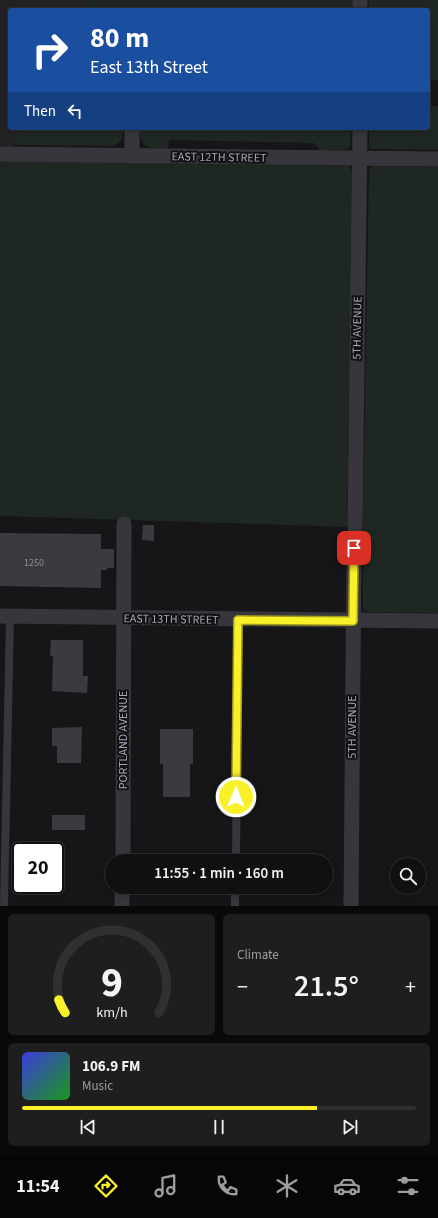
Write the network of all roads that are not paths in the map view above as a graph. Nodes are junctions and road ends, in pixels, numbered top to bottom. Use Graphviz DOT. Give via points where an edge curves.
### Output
graph roads {
  1 [pos="132,130"];
  2 [pos="360,130"];
  3 [pos="0,154"];
  4 [pos="132,156"];
  5 [pos="360,158"];
  6 [pos="438,160"];
  7 [pos="124,524"];
  8 [pos="355,528"];
  9 [pos="354,548"];
  10 [pos="5,617"];
  11 [pos="124,618"];
  12 [pos="238,620"];
  13 [pos="353,621"];
  14 [pos="438,621"];
  15 [pos="122,854"];
  16 [pos="236,854"];
  17 [pos="122,894"];
  18 [pos="235,894"];
  19 [pos="4,906"];
  20 [pos="122,906"];
  21 [pos="235,906"];
  22 [pos="351,906"];
  1 -- 4 [label="street"];
  2 -- 5 [label="street, 5TH AVENUE"];
  3 -- 4 [label="street, EAST 12TH STREET"];
  4 -- 5 [label="street, EAST 12TH STREET"];
  5 -- 6 [label="street, EAST 12TH STREET"];
  5 -- 8 [label="street, 5TH AVENUE"];
  7 -- 11 [label="street, PORTLAND AVENUE"];
  9 -- 13 [label="street, 5TH AVENUE"];
  10 -- 11 [label="street, EAST 13TH STREET"];
  10 -- 19 [label="lane"];
  11 -- 12 [label="street, EAST 13TH STREET"];
  11 -- 15 [label="street, PORTLAND AVENUE"];
  12 -- 13 [label="street, EAST 13TH STREET"];
  12 -- 16 [label="lane"];
  13 -- 14 [label="street, EAST 13TH STREET"];
  13 -- 22 [label="street, 5TH AVENUE"];
  17 -- 20 [label="street"];
  18 -- 21 [label="lane"];
}
